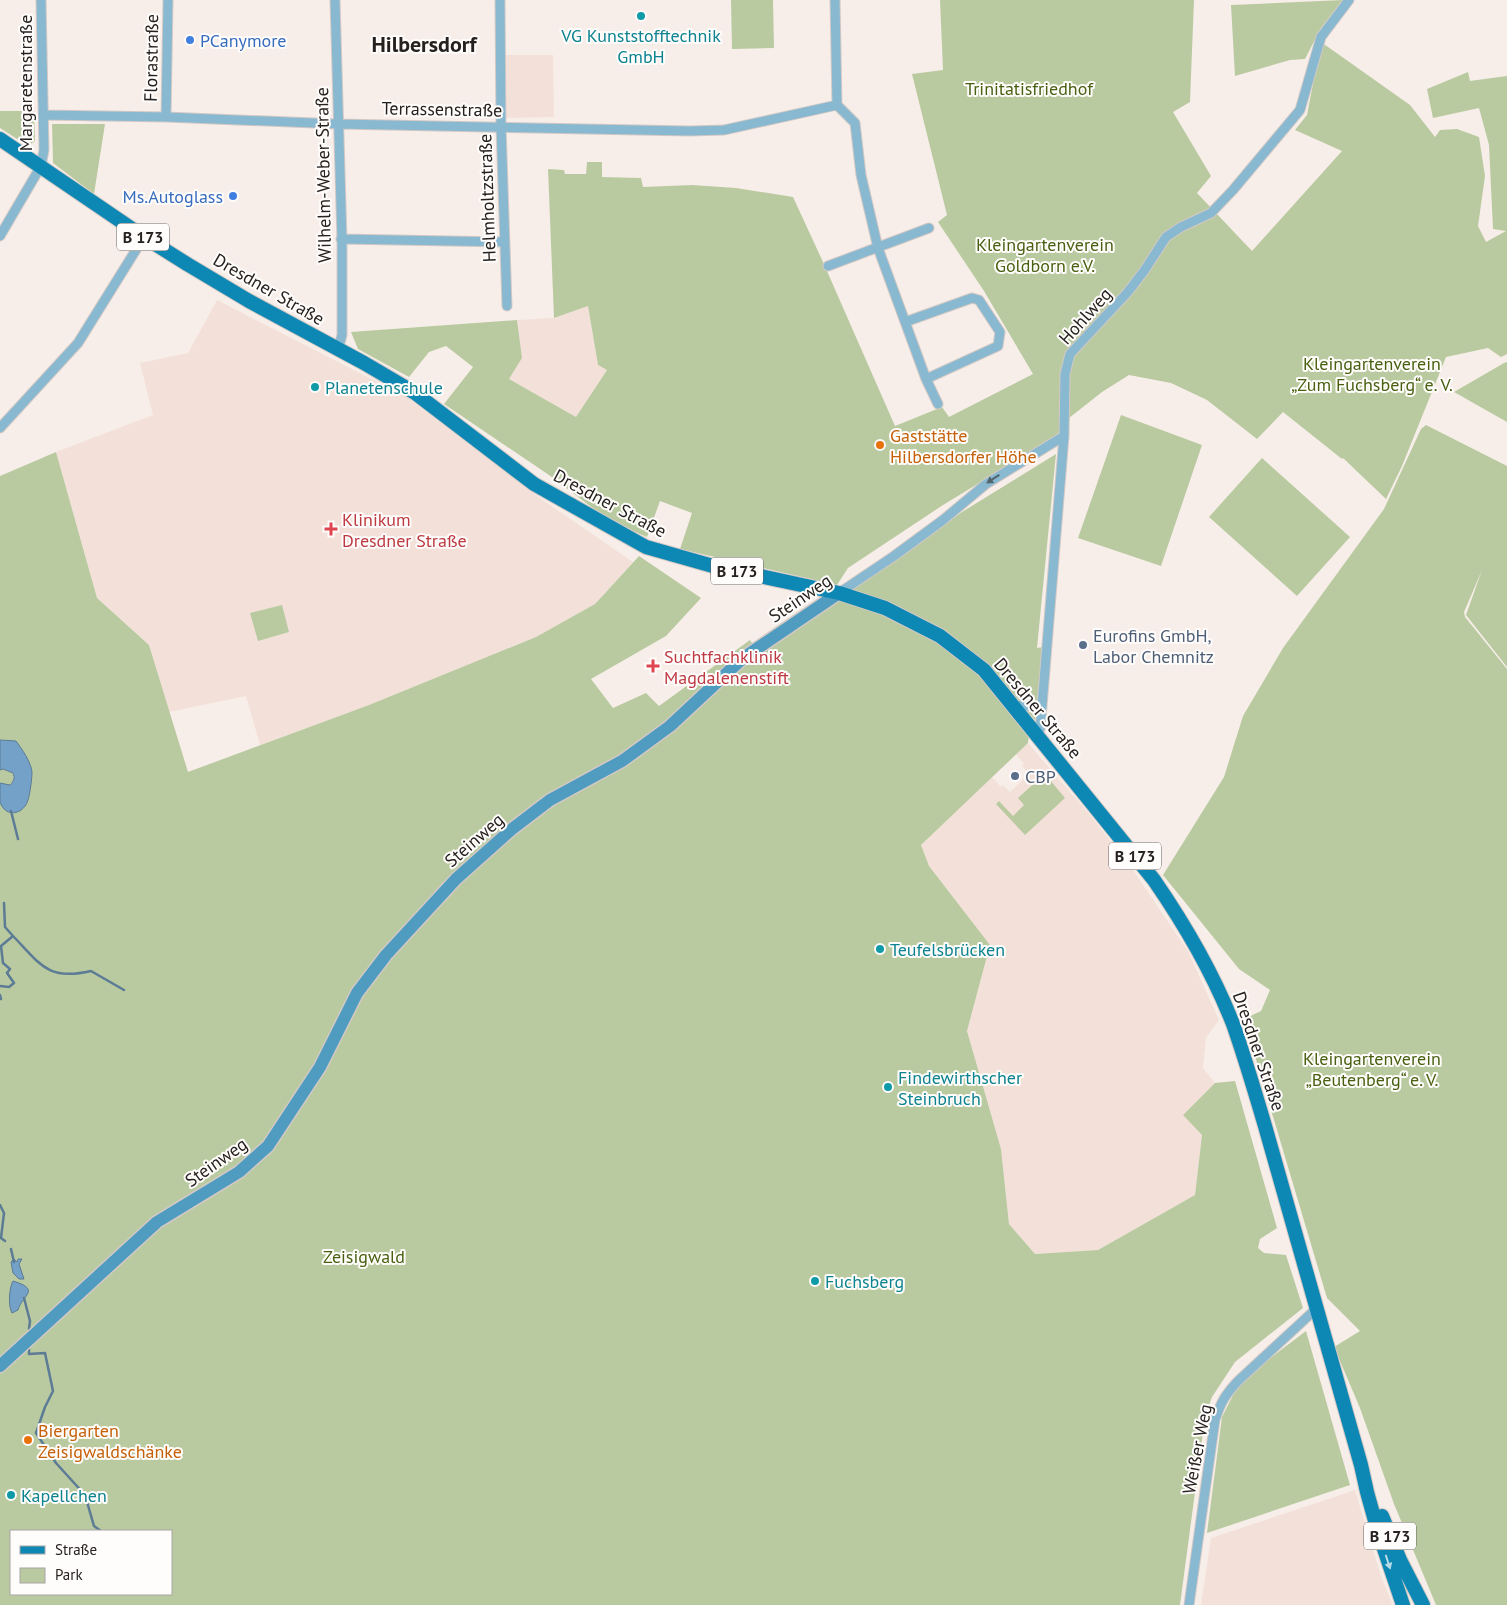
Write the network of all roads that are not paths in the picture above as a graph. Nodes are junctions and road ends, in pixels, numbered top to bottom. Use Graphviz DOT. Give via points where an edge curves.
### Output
graph roads {
  1 [pos="41,0"];
  2 [pos="168,0"];
  3 [pos="335,0"];
  4 [pos="500,0"];
  5 [pos="835,0"];
  6 [pos="1349,0"];
  7 [pos="837,105"];
  8 [pos="43,115"];
  9 [pos="166,117"];
  10 [pos="338,124"];
  11 [pos="502,126"];
  12 [pos="0,139"];
  13 [pos="41,166"];
  14 [pos="929,228"];
  15 [pos="0,236"];
  16 [pos="144,237"];
  17 [pos="341,239"];
  18 [pos="505,242"];
  19 [pos="878,248"];
  20 [pos="828,266"];
  21 [pos="507,306"];
  22 [pos="905,322"];
  23 [pos="338,350"];
  24 [pos="926,379"];
  25 [pos="938,404"];
  26 [pos="0,428"];
  27 [pos="1064,436"];
  28 [pos="839,593"];
  29 [pos="1013,705"];
  30 [pos="1042,707"];
  31 [pos="1035,733"];
  32 [pos="1317,1308"];
  33 [pos="0,1366"];
  34 [pos="1361,1465"];
  35 [pos="1189,1605"];
  36 [pos="1402,1605"];
  37 [pos="1423,1605"];
  1 -- 8 [label="street, Margaretenstraße"];
  2 -- 9 [label="street, Florastraße"];
  3 -- 10 [label="street, Wilhelm-Weber-Straße"];
  4 -- 11 [label="street, Helmholtzstraße"];
  5 -- 7 [label="street"];
  6 -- 27 [label="street, Hohlweg" via="1321,37 1300,110 1211,213 1166,237 1128,293 1070,354 1065,374"];
  7 -- 11 [label="street, Terrassenstraße" via="724,130"];
  7 -- 19 [label="street" via="855,123 861,175"];
  8 -- 9 [label="street, Terrassenstraße"];
  8 -- 13 [label="street, Margaretenstraße"];
  9 -- 10 [label="street, Terrassenstraße"];
  10 -- 11 [label="street, Terrassenstraße"];
  10 -- 17 [label="street, Wilhelm-Weber-Straße"];
  11 -- 18 [label="street, Helmholtzstraße"];
  12 -- 13 [label="main road, Dresdner Straße / B 173"];
  13 -- 15 [label="street"];
  13 -- 16 [label="main road, Dresdner Straße / B 173"];
  14 -- 19 [label="street"];
  16 -- 23 [label="main road, Dresdner Straße / B 173"];
  16 -- 26 [label="street" via="78,343"];
  17 -- 18 [label="street"];
  17 -- 23 [label="street, Wilhelm-Weber-Straße" via="342,335"];
  18 -- 21 [label="street, Helmholtzstraße"];
  19 -- 20 [label="street"];
  19 -- 22 [label="street"];
  22 -- 24 [label="street"];
  22 -- 24 [label="street" via="972,298 979,300 1000,332 998,346"];
  23 -- 28 [label="main road, Dresdner Straße / B 173" via="415,393 534,484 646,547 713,566"];
  24 -- 25 [label="street"];
  27 -- 28 [label="street, Steinweg, one-way" via="978,490 901,551"];
  27 -- 30 [label="street, Hohlweg"];
  28 -- 29 [label="main road, Dresdner Straße / B 173" via="885,608 940,636 984,670"];
  28 -- 33 [label="street, Steinweg" via="743,658 670,726 622,761 550,800 456,879 386,955 357,993 320,1068 268,1146 239,1172 158,1222"];
  29 -- 30 [label="street"];
  29 -- 31 [label="main road, Dresdner Straße / B 173"];
  30 -- 31 [label="street, Hohlweg" via="1040,729"];
  31 -- 32 [label="main road, Dresdner Straße / B 173" via="1154,880 1205,963 1232,1023 1249,1072"];
  32 -- 34 [label="main road, Dresdner Straße / B 173"];
  32 -- 35 [label="street, Weißer Weg" via="1238,1381 1221,1402 1215,1420"];
  34 -- 36 [label="main road, B 173, one-way"];
  34 -- 37 [label="main road, B 173" via="1400,1560"];
}
